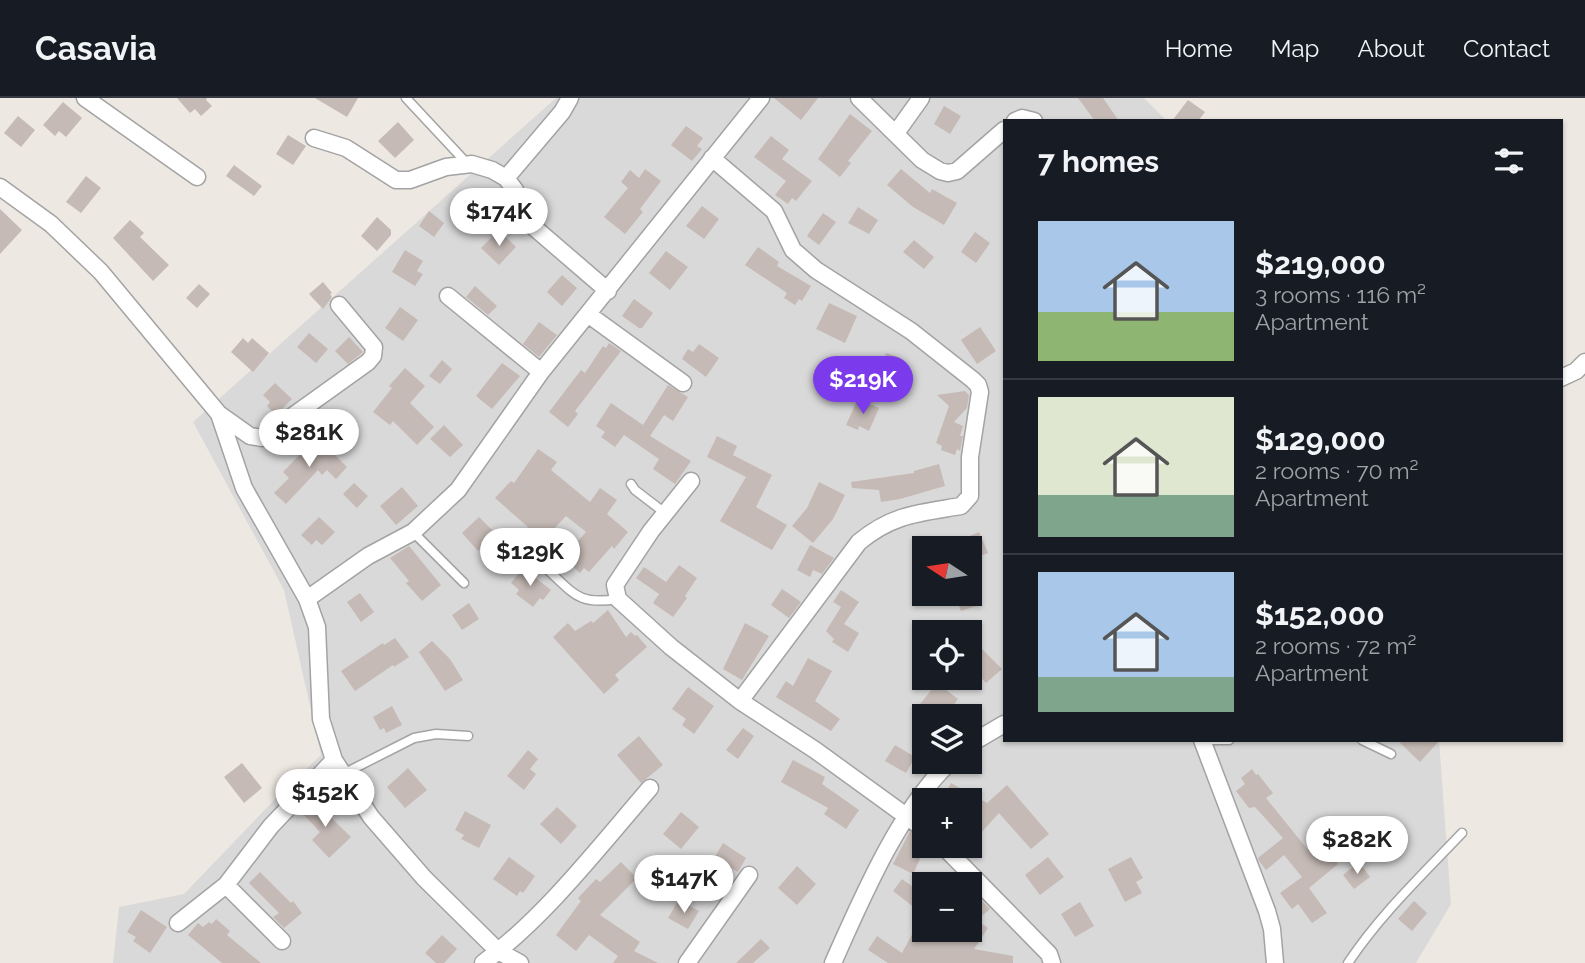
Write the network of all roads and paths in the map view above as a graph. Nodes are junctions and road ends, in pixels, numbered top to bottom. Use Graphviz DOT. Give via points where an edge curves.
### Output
graph roads {
  1 [pos="85,98"];
  2 [pos="406,98"];
  3 [pos="570,98"];
  4 [pos="761,98"];
  5 [pos="859,98"];
  6 [pos="921,98"];
  7 [pos="1003,131"];
  8 [pos="896,133"];
  9 [pos="314,138"];
  10 [pos="712,158"];
  11 [pos="464,165"];
  12 [pos="197,177"];
  13 [pos="506,178"];
  14 [pos="0,187"];
  15 [pos="608,291"];
  16 [pos="448,296"];
  17 [pos="339,305"];
  18 [pos="589,315"];
  19 [pos="1585,362"];
  20 [pos="541,372"];
  21 [pos="1563,377"];
  22 [pos="684,383"];
  23 [pos="219,414"];
  24 [pos="691,481"];
  25 [pos="631,484"];
  26 [pos="665,513"];
  27 [pos="413,532"];
  28 [pos="548,570"];
  29 [pos="464,583"];
  30 [pos="307,599"];
  31 [pos="618,599"];
  32 [pos="740,701"];
  33 [pos="1003,724"];
  34 [pos="468,736"];
  35 [pos="982,737"];
  36 [pos="1205,742"];
  37 [pos="1366,742"];
  38 [pos="1391,754"];
  39 [pos="334,760"];
  40 [pos="343,774"];
  41 [pos="936,774"];
  42 [pos="650,788"];
  43 [pos="906,815"];
  44 [pos="912,820"];
  45 [pos="1462,833"];
  46 [pos="955,858"];
  47 [pos="749,874"];
  48 [pos="226,885"];
  49 [pos="178,923"];
  50 [pos="282,941"];
  51 [pos="498,951"];
  52 [pos="838,961"];
  53 [pos="483,963"];
  54 [pos="520,963"];
  55 [pos="687,963"];
  56 [pos="1052,963"];
  57 [pos="1275,963"];
  58 [pos="1348,963"];
  1 -- 12 [label="street"];
  2 -- 11 [label="lane"];
  3 -- 13 [label="street"];
  4 -- 10 [label="street"];
  5 -- 8 [label="street"];
  6 -- 8 [label="street"];
  7 -- 8 [label="street" via="957,171 948,173 922,160"];
  9 -- 11 [label="street" via="346,148 396,180"];
  10 -- 15 [label="street"];
  10 -- 32 [label="street" via="774,211 793,250 911,331 974,380 980,392 967,501 961,506 898,517 859,542"];
  11 -- 13 [label="street" via="492,170"];
  13 -- 15 [label="street" via="529,223"];
  14 -- 23 [label="street" via="51,224 101,272"];
  15 -- 18 [label="street"];
  16 -- 20 [label="street"];
  17 -- 23 [label="street" via="374,347 368,362 262,439"];
  18 -- 20 [label="street"];
  18 -- 22 [label="street"];
  19 -- 21 [label="street"];
  20 -- 27 [label="street" via="458,490"];
  23 -- 30 [label="street" via="244,488"];
  24 -- 26 [label="street"];
  25 -- 26 [label="lane"];
  26 -- 31 [label="street" via="615,585"];
  27 -- 29 [label="lane"];
  27 -- 30 [label="street" via="368,556"];
  28 -- 31 [label="lane" via="586,601"];
  30 -- 39 [label="street" via="317,627 321,719"];
  31 -- 32 [label="street" via="671,648"];
  32 -- 43 [label="street"];
  33 -- 35 [label="street"];
  34 -- 40 [label="lane" via="414,738"];
  36 -- 57 [label="street" via="1267,911"];
  37 -- 38 [label="lane"];
  39 -- 40 [label="street"];
  39 -- 48 [label="street" via="271,826"];
  40 -- 51 [label="street" via="371,817 424,878"];
  41 -- 43 [label="street"];
  42 -- 51 [label="street" via="524,929"];
  43 -- 44 [label="street"];
  43 -- 52 [label="street" via="855,914"];
  45 -- 58 [label="lane" via="1365,938"];
  46 -- 56 [label="street" via="1049,954"];
  47 -- 55 [label="street"];
  48 -- 49 [label="street"];
  48 -- 50 [label="street"];
  51 -- 53 [label="street"];
  51 -- 54 [label="street"];
}
